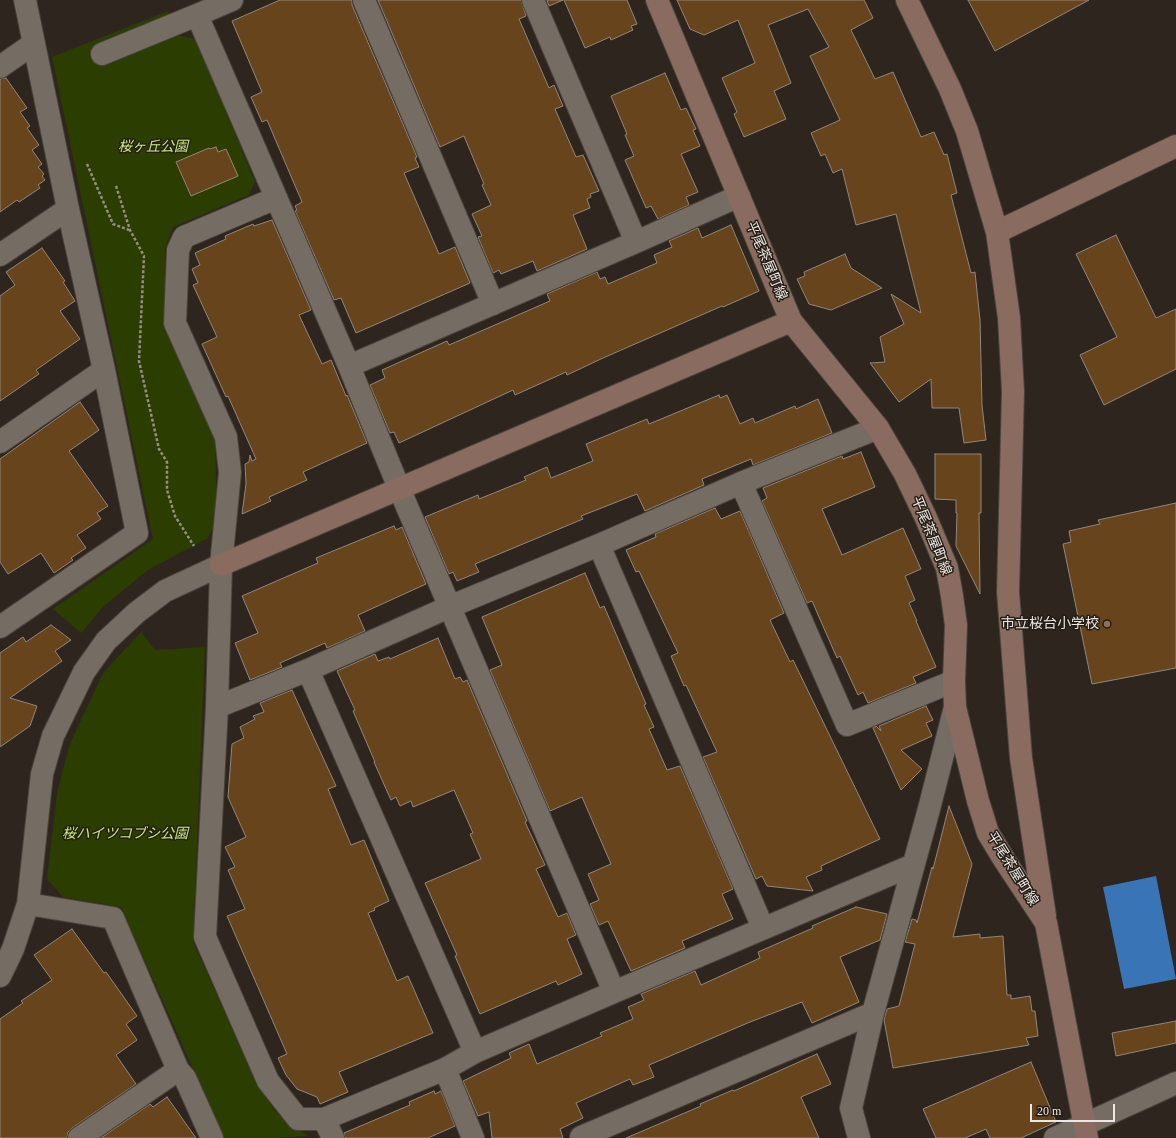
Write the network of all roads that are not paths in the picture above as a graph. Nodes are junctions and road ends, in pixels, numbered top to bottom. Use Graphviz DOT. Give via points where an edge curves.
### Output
graph roads {
  1 [pos="25,0"];
  2 [pos="232,0"];
  3 [pos="364,0"];
  4 [pos="533,0"];
  5 [pos="657,0"];
  6 [pos="907,0"];
  7 [pos="197,15"];
  8 [pos="33,44"];
  9 [pos="102,54"];
  10 [pos="0,67"];
  11 [pos="1176,146"];
  12 [pos="739,196"];
  13 [pos="276,198"];
  14 [pos="68,209"];
  15 [pos="997,232"];
  16 [pos="636,242"];
  17 [pos="0,255"];
  18 [pos="493,304"];
  19 [pos="791,321"];
  20 [pos="349,366"];
  21 [pos="104,370"];
  22 [pos="878,428"];
  23 [pos="0,442"];
  24 [pos="741,483"];
  25 [pos="399,488"];
  26 [pos="599,545"];
  27 [pos="221,565"];
  28 [pos="450,607"];
  29 [pos="0,627"];
  30 [pos="308,670"];
  31 [pos="954,681"];
  32 [pos="216,707"];
  33 [pos="955,707"];
  34 [pos="913,865"];
  35 [pos="28,904"];
  36 [pos="1046,923"];
  37 [pos="763,928"];
  38 [pos="0,976"];
  39 [pos="614,992"];
  40 [pos="873,1013"];
  41 [pos="475,1052"];
  42 [pos="445,1068"];
  43 [pos="178,1070"];
  44 [pos="1176,1083"];
  45 [pos="328,1128"];
  46 [pos="1086,1131"];
  47 [pos="581,1137"];
  48 [pos="79,1138"];
  49 [pos="212,1138"];
  50 [pos="474,1138"];
  51 [pos="859,1138"];
  52 [pos="1055,1138"];
  1 -- 8 [label="street"];
  2 -- 7 [label="street"];
  3 -- 18 [label="street"];
  4 -- 16 [label="street"];
  5 -- 12 [label="street, 平尾茶屋町線"];
  6 -- 15 [label="street" via="964,124"];
  7 -- 9 [label="street"];
  7 -- 13 [label="street"];
  8 -- 10 [label="street"];
  8 -- 14 [label="street"];
  11 -- 15 [label="street"];
  12 -- 16 [label="street"];
  12 -- 19 [label="street, 平尾茶屋町線"];
  13 -- 20 [label="street"];
  13 -- 27 [label="street" via="184,237 178,250 175,323 226,437 230,472"];
  14 -- 17 [label="street"];
  14 -- 21 [label="street"];
  15 -- 36 [label="street" via="1009,318 1013,392 1008,592 1021,758"];
  16 -- 18 [label="street"];
  18 -- 20 [label="street"];
  19 -- 22 [label="street, 平尾茶屋町線"];
  19 -- 25 [label="street"];
  20 -- 25 [label="street"];
  21 -- 23 [label="street"];
  21 -- 29 [label="street" via="137,534"];
  22 -- 24 [label="street"];
  22 -- 31 [label="street, 平尾茶屋町線" via="905,474 947,568 956,625"];
  24 -- 26 [label="street"];
  24 -- 31 [label="street" via="847,725"];
  25 -- 27 [label="street"];
  25 -- 28 [label="street"];
  26 -- 28 [label="street"];
  26 -- 37 [label="street"];
  27 -- 32 [label="street"];
  27 -- 35 [label="street" via="165,591 136,613 106,641 84,672 53,736 42,774"];
  28 -- 30 [label="street"];
  28 -- 39 [label="street"];
  30 -- 32 [label="street"];
  30 -- 41 [label="street"];
  31 -- 33 [label="street, 平尾茶屋町線"];
  32 -- 45 [label="street" via="205,937 268,1081 298,1119"];
  33 -- 34 [label="street"];
  33 -- 36 [label="street, 平尾茶屋町線" via="988,833"];
  34 -- 37 [label="street"];
  34 -- 40 [label="street"];
  35 -- 38 [label="street"];
  35 -- 43 [label="street" via="113,918"];
  36 -- 46 [label="street, 平尾茶屋町線"];
  37 -- 39 [label="street"];
  39 -- 41 [label="street"];
  40 -- 47 [label="street"];
  40 -- 51 [label="street" via="851,1108"];
  41 -- 42 [label="street"];
  42 -- 45 [label="street"];
  42 -- 50 [label="street"];
  43 -- 48 [label="street"];
  43 -- 49 [label="street" via="185,1078"];
  44 -- 46 [label="street"];
  46 -- 52 [label="street"];
}
